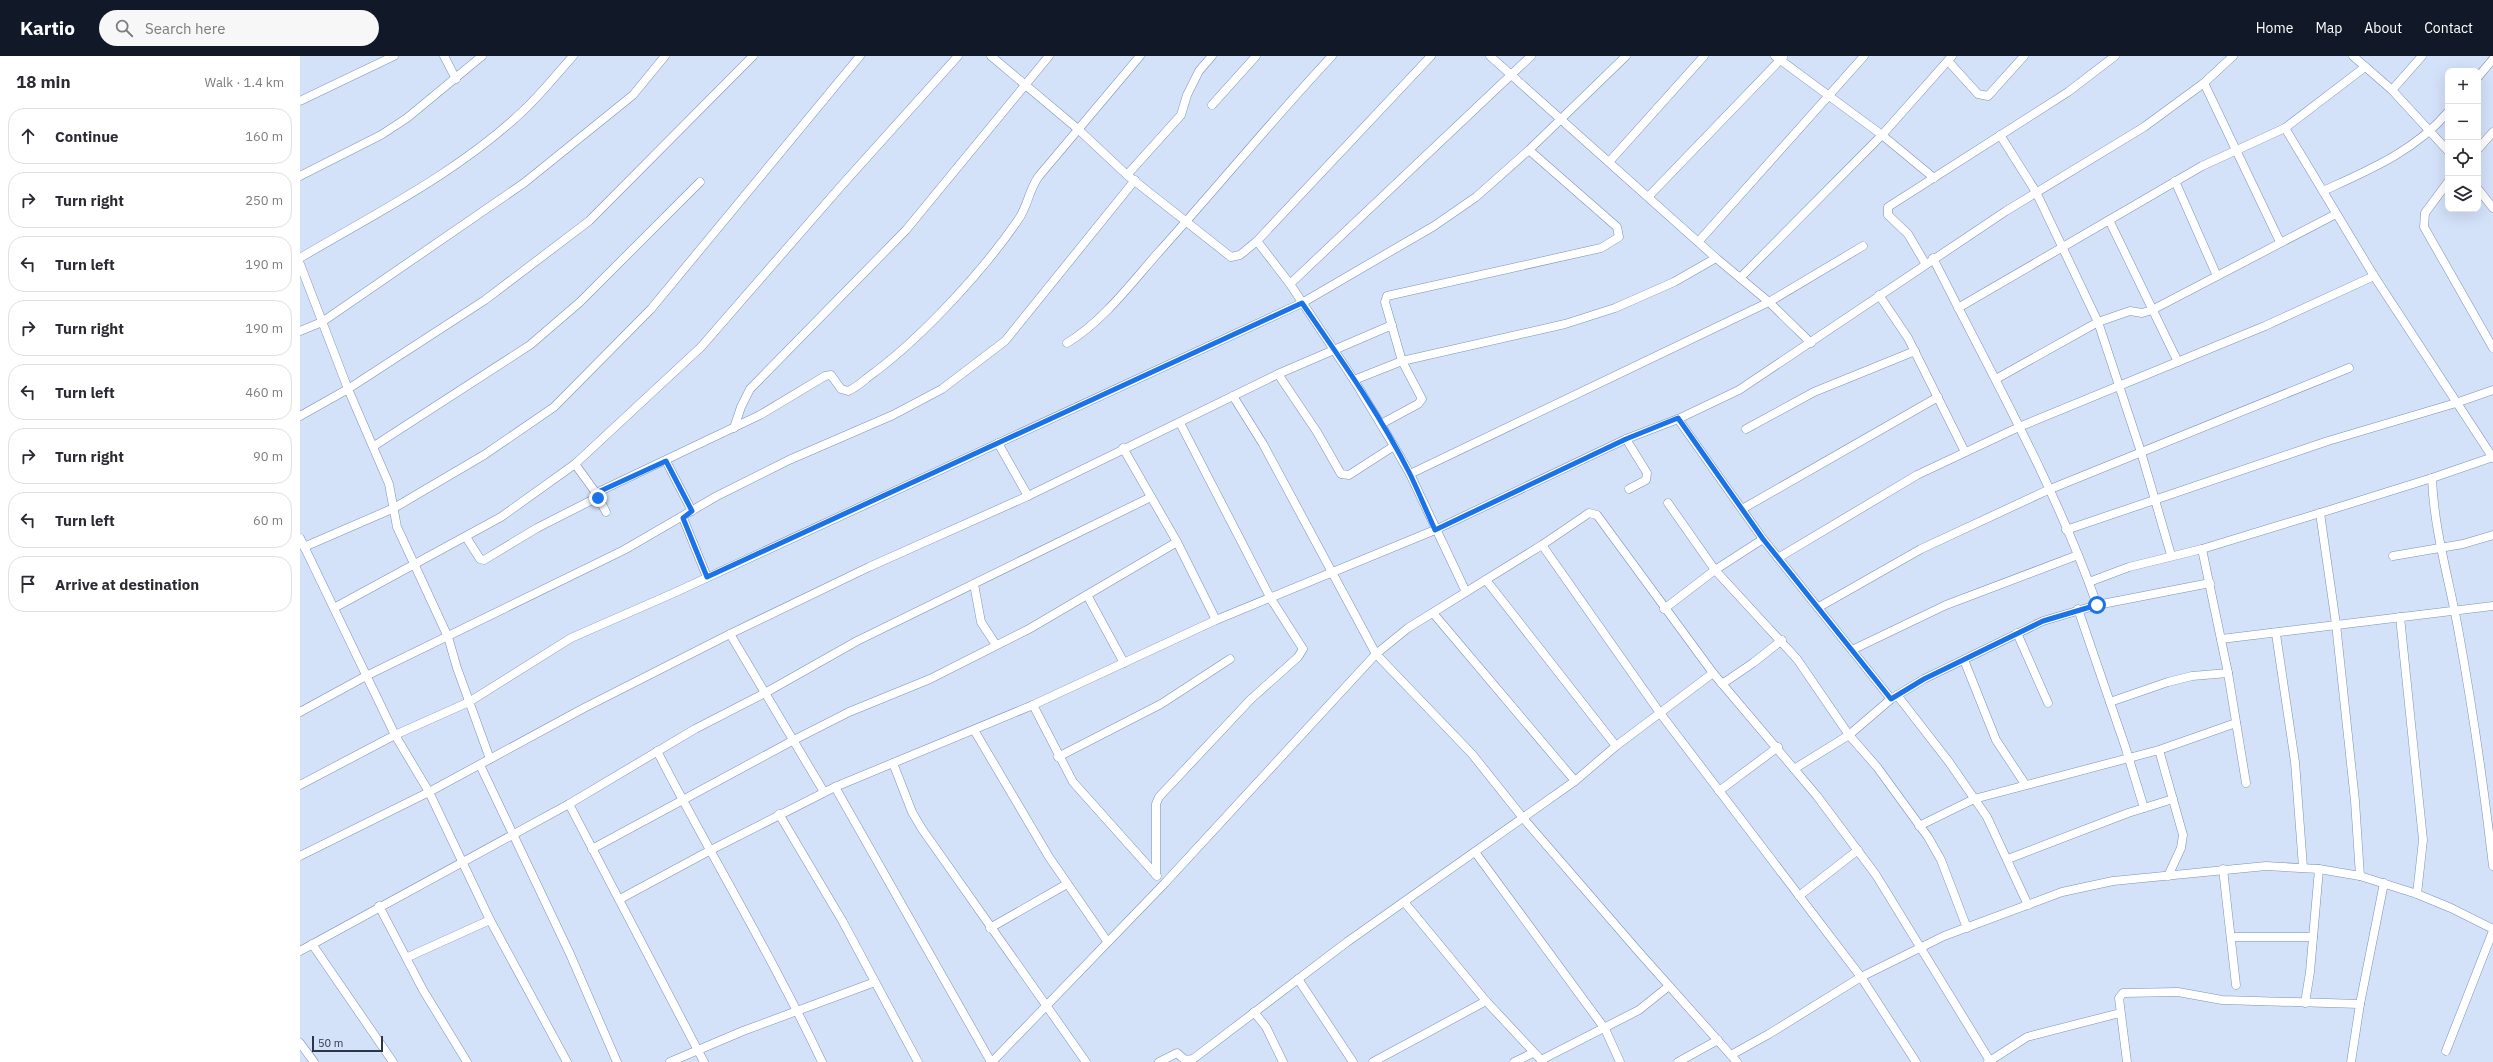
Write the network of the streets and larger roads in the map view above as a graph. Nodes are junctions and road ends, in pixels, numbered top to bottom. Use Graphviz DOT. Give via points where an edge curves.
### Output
graph roads {
  1 [pos="394,56"];
  2 [pos="444,56"];
  3 [pos="482,56"];
  4 [pos="573,56"];
  5 [pos="665,56"];
  6 [pos="754,56"];
  7 [pos="860,56"];
  8 [pos="958,56"];
  9 [pos="991,56"];
  10 [pos="1049,56"];
  11 [pos="1140,56"];
  12 [pos="1212,56"];
  13 [pos="1256,56"];
  14 [pos="1332,56"];
  15 [pos="1430,56"];
  16 [pos="1490,56"];
  17 [pos="1531,56"];
  18 [pos="1626,56"];
  19 [pos="1704,56"];
  20 [pos="1864,56"];
  21 [pos="2024,56"];
  22 [pos="2115,56"];
  23 [pos="2233,56"];
  24 [pos="2353,56"];
  25 [pos="2422,56"];
  26 [pos="1779,57"];
  27 [pos="1950,58"];
  28 [pos="2493,59"];
  29 [pos="2365,67"];
  30 [pos="2481,73"];
  31 [pos="1512,74"];
  32 [pos="456,79"];
  33 [pos="2204,83"];
  34 [pos="1026,85"];
  35 [pos="2392,90"];
  36 [pos="1829,96"];
  37 [pos="300,101"];
  38 [pos="1212,105"];
  39 [pos="2445,115"];
  40 [pos="1561,119"];
  41 [pos="2285,128"];
  42 [pos="1079,130"];
  43 [pos="2431,131"];
  44 [pos="2493,132"];
  45 [pos="1882,134"];
  46 [pos="2000,135"];
  47 [pos="2481,146"];
  48 [pos="2445,147"];
  49 [pos="2234,149"];
  50 [pos="1529,150"];
  51 [pos="1609,162"];
  52 [pos="1127,175"];
  53 [pos="300,176"];
  54 [pos="1934,178"];
  55 [pos="1135,180"];
  56 [pos="2176,181"];
  57 [pos="700,182"];
  58 [pos="2445,186"];
  59 [pos="2323,191"];
  60 [pos="2036,192"];
  61 [pos="2481,193"];
  62 [pos="1649,196"];
  63 [pos="2493,208"];
  64 [pos="2336,214"];
  65 [pos="2109,220"];
  66 [pos="1187,222"];
  67 [pos="1257,241"];
  68 [pos="1699,241"];
  69 [pos="2280,242"];
  70 [pos="1863,246"];
  71 [pos="2061,248"];
  72 [pos="300,258"];
  73 [pos="1716,258"];
  74 [pos="1933,258"];
  75 [pos="1925,263"];
  76 [pos="300,264"];
  77 [pos="2216,276"];
  78 [pos="2374,276"];
  79 [pos="1740,278"];
  80 [pos="1290,284"];
  81 [pos="1878,295"];
  82 [pos="1769,302"];
  83 [pos="1302,303"];
  84 [pos="1958,308"];
  85 [pos="2152,310"];
  86 [pos="322,322"];
  87 [pos="2098,322"];
  88 [pos="1392,325"];
  89 [pos="300,331"];
  90 [pos="1067,343"];
  91 [pos="1811,343"];
  92 [pos="2493,348"];
  93 [pos="1334,350"];
  94 [pos="1915,351"];
  95 [pos="1402,361"];
  96 [pos="2178,362"];
  97 [pos="2349,368"];
  98 [pos="1278,374"];
  99 [pos="1996,379"];
  100 [pos="1354,380"];
  101 [pos="2120,384"];
  102 [pos="348,389"];
  103 [pos="2493,390"];
  104 [pos="1233,396"];
  105 [pos="1938,397"];
  106 [pos="2456,403"];
  107 [pos="300,416"];
  108 [pos="1678,418"];
  109 [pos="1180,423"];
  110 [pos="1381,424"];
  111 [pos="2019,427"];
  112 [pos="734,428"];
  113 [pos="1746,429"];
  114 [pos="1626,439"];
  115 [pos="998,442"];
  116 [pos="374,446"];
  117 [pos="1394,446"];
  118 [pos="1123,448"];
  119 [pos="1966,452"];
  120 [pos="2141,452"];
  121 [pos="2493,457"];
  122 [pos="666,461"];
  123 [pos="575,464"];
  124 [pos="1410,474"];
  125 [pos="2432,478"];
  126 [pos="1629,489"];
  127 [pos="2048,490"];
  128 [pos="597,495"];
  129 [pos="1028,496"];
  130 [pos="1152,498"];
  131 [pos="2155,500"];
  132 [pos="1668,503"];
  133 [pos="394,508"];
  134 [pos="1744,508"];
  135 [pos="692,511"];
  136 [pos="606,512"];
  137 [pos="2320,513"];
  138 [pos="683,518"];
  139 [pos="1435,530"];
  140 [pos="2066,530"];
  141 [pos="2493,535"];
  142 [pos="466,537"];
  143 [pos="300,538"];
  144 [pos="1763,539"];
  145 [pos="1177,542"];
  146 [pos="1542,545"];
  147 [pos="304,547"];
  148 [pos="2440,548"];
  149 [pos="2202,549"];
  150 [pos="2078,555"];
  151 [pos="2171,555"];
  152 [pos="2393,556"];
  153 [pos="1778,558"];
  154 [pos="415,566"];
  155 [pos="1715,570"];
  156 [pos="1332,572"];
  157 [pos="707,577"];
  158 [pos="1486,580"];
  159 [pos="2089,582"];
  160 [pos="2210,583"];
  161 [pos="974,584"];
  162 [pos="1466,592"];
  163 [pos="1087,594"];
  164 [pos="1271,599"];
  165 [pos="2097,605"];
  166 [pos="2493,606"];
  167 [pos="1820,607"];
  168 [pos="334,608"];
  169 [pos="1664,610"];
  170 [pos="2078,610"];
  171 [pos="2455,611"];
  172 [pos="1433,613"];
  173 [pos="2400,617"];
  174 [pos="1216,620"];
  175 [pos="2336,624"];
  176 [pos="2018,633"];
  177 [pos="730,634"];
  178 [pos="2276,634"];
  179 [pos="448,637"];
  180 [pos="2221,638"];
  181 [pos="1782,640"];
  182 [pos="996,645"];
  183 [pos="1852,650"];
  184 [pos="1376,654"];
  185 [pos="1230,659"];
  186 [pos="1964,660"];
  187 [pos="1124,663"];
  188 [pos="2228,673"];
  189 [pos="1713,674"];
  190 [pos="366,676"];
  191 [pos="1722,684"];
  192 [pos="765,693"];
  193 [pos="1894,697"];
  194 [pos="469,702"];
  195 [pos="2110,702"];
  196 [pos="2048,703"];
  197 [pos="1033,704"];
  198 [pos="300,712"];
  199 [pos="1660,713"];
  200 [pos="2236,723"];
  201 [pos="974,730"];
  202 [pos="395,735"];
  203 [pos="1849,735"];
  204 [pos="792,741"];
  205 [pos="1616,746"];
  206 [pos="1778,747"];
  207 [pos="2159,750"];
  208 [pos="657,751"];
  209 [pos="1058,757"];
  210 [pos="490,759"];
  211 [pos="2129,759"];
  212 [pos="893,763"];
  213 [pos="480,765"];
  214 [pos="1794,769"];
  215 [pos="1576,781"];
  216 [pos="2246,782"];
  217 [pos="2025,784"];
  218 [pos="300,785"];
  219 [pos="835,787"];
  220 [pos="1719,791"];
  221 [pos="429,792"];
  222 [pos="824,792"];
  223 [pos="1974,799"];
  224 [pos="2173,799"];
  225 [pos="682,800"];
  226 [pos="569,804"];
  227 [pos="2144,808"];
  228 [pos="779,814"];
  229 [pos="1523,818"];
  230 [pos="1919,826"];
  231 [pos="514,834"];
  232 [pos="592,849"];
  233 [pos="1858,850"];
  234 [pos="709,851"];
  235 [pos="1475,852"];
  236 [pos="300,856"];
  237 [pos="2008,860"];
  238 [pos="461,861"];
  239 [pos="2493,866"];
  240 [pos="2303,867"];
  241 [pos="2223,869"];
  242 [pos="2319,869"];
  243 [pos="1156,875"];
  244 [pos="2168,876"];
  245 [pos="2360,876"];
  246 [pos="2384,883"];
  247 [pos="1067,884"];
  248 [pos="1164,884"];
  249 [pos="2417,894"];
  250 [pos="1799,896"];
  251 [pos="620,899"];
  252 [pos="1405,902"];
  253 [pos="2028,905"];
  254 [pos="380,906"];
  255 [pos="490,920"];
  256 [pos="990,928"];
  257 [pos="1967,928"];
  258 [pos="2493,930"];
  259 [pos="2231,937"];
  260 [pos="2313,937"];
  261 [pos="1106,941"];
  262 [pos="312,944"];
  263 [pos="1920,947"];
  264 [pos="300,951"];
  265 [pos="408,957"];
  266 [pos="1861,976"];
  267 [pos="1298,979"];
  268 [pos="875,982"];
  269 [pos="2236,985"];
  270 [pos="1669,986"];
  271 [pos="1486,1001"];
  272 [pos="2305,1003"];
  273 [pos="2360,1004"];
  274 [pos="1046,1005"];
  275 [pos="798,1010"];
  276 [pos="1254,1012"];
  277 [pos="2120,1013"];
  278 [pos="1605,1029"];
  279 [pos="1718,1040"];
  280 [pos="300,1043"];
  281 [pos="698,1051"];
  282 [pos="2446,1051"];
  283 [pos="1534,1053"];
  284 [pos="1731,1054"];
  285 [pos="1542,1061"];
  286 [pos="314,1062"];
  287 [pos="393,1062"];
  288 [pos="467,1062"];
  289 [pos="567,1062"];
  290 [pos="617,1062"];
  291 [pos="670,1062"];
  292 [pos="704,1062"];
  293 [pos="822,1062"];
  294 [pos="918,1062"];
  295 [pos="992,1062"];
  296 [pos="1086,1062"];
  297 [pos="1159,1062"];
  298 [pos="1283,1062"];
  299 [pos="1353,1062"];
  300 [pos="1373,1062"];
  301 [pos="1514,1062"];
  302 [pos="1620,1062"];
  303 [pos="1678,1062"];
  304 [pos="1737,1062"];
  305 [pos="1916,1062"];
  306 [pos="1989,1062"];
  307 [pos="2127,1062"];
  308 [pos="2351,1062"];
  1 -- 37 [label="street"];
  2 -- 32 [label="street"];
  3 -- 32 [label="street"];
  4 -- 72 [label="street" via="524,110 482,145 438,176"];
  5 -- 86 [label="street" via="627,100 524,183"];
  6 -- 102 [label="street" via="589,221 485,300"];
  7 -- 133 [label="street" via="651,309 572,390 533,422"];
  8 -- 123 [label="street" via="701,347"];
  9 -- 34 [label="street"];
  10 -- 34 [label="street"];
  11 -- 42 [label="street"];
  12 -- 52 [label="street" via="1199,72 1187,95 1181,115"];
  13 -- 38 [label="street"];
  14 -- 66 [label="street" via="1277,114"];
  15 -- 67 [label="street"];
  16 -- 31 [label="street"];
  17 -- 31 [label="street"];
  18 -- 40 [label="street"];
  19 -- 51 [label="street"];
  20 -- 36 [label="street"];
  21 -- 27 [label="street" via="1988,96 1984,97 1978,94"];
  22 -- 46 [label="street" via="2068,92"];
  23 -- 33 [label="street"];
  24 -- 29 [label="street"];
  25 -- 35 [label="street"];
  26 -- 36 [label="street"];
  26 -- 62 [label="street"];
  27 -- 45 [label="street"];
  28 -- 30 [label="street"];
  29 -- 35 [label="street"];
  29 -- 41 [label="street"];
  31 -- 40 [label="street"];
  31 -- 80 [label="street"];
  32 -- 53 [label="street" via="424,106 381,134"];
  33 -- 49 [label="street"];
  33 -- 60 [label="street" via="2144,128"];
  34 -- 42 [label="street"];
  34 -- 112 [label="street" via="906,230 750,389"];
  35 -- 43 [label="street"];
  36 -- 45 [label="street"];
  36 -- 68 [label="street"];
  39 -- 43 [label="street"];
  40 -- 50 [label="street"];
  40 -- 51 [label="street"];
  41 -- 49 [label="street"];
  41 -- 59 [label="street"];
  42 -- 52 [label="street"];
  42 -- 112 [label="street" via="1033,183 1022,214 997,246 928,324 889,361 848,391 841,390 832,375 825,376"];
  43 -- 48 [label="street"];
  43 -- 59 [label="street" via="2374,168"];
  44 -- 47 [label="street"];
  45 -- 54 [label="street"];
  45 -- 79 [label="street"];
  46 -- 54 [label="street"];
  46 -- 60 [label="street"];
  49 -- 56 [label="street"];
  49 -- 69 [label="street"];
  50 -- 83 [label="street" via="1476,197 1434,226"];
  50 -- 88 [label="street" via="1617,227 1619,234 1615,241 1601,248 1387,296 1384,302"];
  51 -- 62 [label="street"];
  52 -- 55 [label="street"];
  54 -- 75 [label="street" via="1886,210 1908,234"];
  55 -- 66 [label="street"];
  55 -- 135 [label="street" via="1010,336 962,376 893,415 789,460"];
  56 -- 65 [label="street"];
  56 -- 77 [label="street"];
  57 -- 116 [label="street" via="580,302 530,345"];
  58 -- 92 [label="street" via="2425,213 2424,227"];
  59 -- 64 [label="street"];
  60 -- 71 [label="street"];
  60 -- 74 [label="street"];
  61 -- 63 [label="street"];
  62 -- 68 [label="street"];
  64 -- 69 [label="street"];
  64 -- 78 [label="street"];
  65 -- 71 [label="street"];
  65 -- 85 [label="street"];
  66 -- 67 [label="street" via="1231,256 1240,255"];
  66 -- 90 [label="street" via="1096,323"];
  67 -- 80 [label="street"];
  68 -- 73 [label="street"];
  69 -- 77 [label="street"];
  70 -- 82 [label="street"];
  71 -- 84 [label="street"];
  71 -- 87 [label="street"];
  73 -- 79 [label="street"];
  73 -- 95 [label="street" via="1674,282 1622,305 1572,322"];
  74 -- 75 [label="street"];
  74 -- 84 [label="street"];
  75 -- 81 [label="street"];
  76 -- 86 [label="street"];
  77 -- 85 [label="street"];
  78 -- 96 [label="street"];
  78 -- 106 [label="street"];
  79 -- 82 [label="street"];
  80 -- 83 [label="street"];
  81 -- 91 [label="street"];
  81 -- 94 [label="street"];
  82 -- 91 [label="street"];
  82 -- 124 [label="street"];
  83 -- 93 [label="street"];
  83 -- 115 [label="street"];
  84 -- 99 [label="street"];
  85 -- 87 [label="street" via="2142,314 2130,311"];
  85 -- 96 [label="street"];
  86 -- 89 [label="street"];
  86 -- 102 [label="street"];
  87 -- 99 [label="street"];
  87 -- 101 [label="street"];
  88 -- 93 [label="street"];
  88 -- 95 [label="street"];
  91 -- 108 [label="street" via="1739,390"];
  93 -- 98 [label="street"];
  93 -- 100 [label="street"];
  94 -- 105 [label="street"];
  94 -- 113 [label="street" via="1814,392"];
  95 -- 100 [label="street"];
  95 -- 110 [label="street" via="1421,394 1422,402"];
  96 -- 101 [label="street"];
  97 -- 120 [label="street" via="2226,420"];
  98 -- 104 [label="street"];
  98 -- 117 [label="street" via="1317,432 1341,474 1348,476"];
  99 -- 111 [label="street"];
  100 -- 110 [label="street"];
  101 -- 111 [label="street"];
  101 -- 120 [label="street"];
  102 -- 107 [label="street"];
  102 -- 116 [label="street"];
  103 -- 106 [label="street"];
  104 -- 109 [label="street"];
  104 -- 156 [label="street" via="1263,444"];
  105 -- 119 [label="street"];
  105 -- 134 [label="street"];
  106 -- 121 [label="street"];
  106 -- 131 [label="street" via="2328,441"];
  108 -- 114 [label="street"];
  108 -- 134 [label="street"];
  109 -- 118 [label="street"];
  109 -- 164 [label="street"];
  110 -- 117 [label="street"];
  111 -- 119 [label="street"];
  111 -- 127 [label="street"];
  112 -- 122 [label="street"];
  114 -- 126 [label="street" via="1647,473 1646,480"];
  114 -- 139 [label="street"];
  115 -- 129 [label="street"];
  115 -- 157 [label="street"];
  116 -- 133 [label="street" via="392,491"];
  117 -- 124 [label="street"];
  118 -- 129 [label="street"];
  118 -- 130 [label="street"];
  119 -- 153 [label="street" via="1917,475"];
  120 -- 127 [label="street"];
  120 -- 131 [label="street"];
  121 -- 125 [label="street"];
  122 -- 128 [label="street"];
  122 -- 135 [label="street"];
  123 -- 128 [label="street"];
  123 -- 142 [label="street" via="502,517"];
  124 -- 139 [label="street"];
  125 -- 137 [label="street"];
  125 -- 148 [label="street" via="2433,508"];
  127 -- 140 [label="street"];
  127 -- 167 [label="street" via="1921,549"];
  128 -- 136 [label="street"];
  128 -- 142 [label="street" via="484,560 480,559"];
  129 -- 177 [label="street" via="869,567"];
  130 -- 145 [label="street"];
  130 -- 161 [label="street"];
  131 -- 140 [label="street"];
  131 -- 151 [label="street"];
  132 -- 155 [label="street"];
  133 -- 147 [label="street"];
  133 -- 154 [label="street" via="397,527"];
  134 -- 144 [label="street"];
  135 -- 138 [label="street"];
  137 -- 149 [label="street"];
  137 -- 175 [label="street"];
  138 -- 157 [label="street"];
  138 -- 179 [label="street"];
  139 -- 156 [label="street"];
  139 -- 162 [label="street"];
  140 -- 150 [label="street"];
  141 -- 148 [label="street"];
  142 -- 154 [label="street"];
  143 -- 147 [label="street"];
  144 -- 153 [label="street"];
  144 -- 155 [label="street"];
  145 -- 163 [label="street"];
  145 -- 174 [label="street"];
  146 -- 158 [label="street"];
  146 -- 169 [label="street" via="1585,514 1595,514"];
  146 -- 199 [label="street"];
  147 -- 168 [label="street"];
  148 -- 152 [label="street"];
  148 -- 171 [label="street"];
  149 -- 151 [label="street"];
  149 -- 160 [label="street"];
  150 -- 159 [label="street"];
  150 -- 183 [label="street" via="1946,605"];
  151 -- 159 [label="street"];
  153 -- 167 [label="street"];
  154 -- 168 [label="street"];
  154 -- 179 [label="street"];
  155 -- 169 [label="street"];
  155 -- 181 [label="street"];
  156 -- 164 [label="street"];
  156 -- 184 [label="street"];
  157 -- 194 [label="street" via="571,638"];
  158 -- 162 [label="street"];
  158 -- 205 [label="street"];
  159 -- 165 [label="street"];
  160 -- 165 [label="street"];
  160 -- 180 [label="street"];
  161 -- 182 [label="street" via="981,622"];
  161 -- 192 [label="street" via="857,641"];
  162 -- 172 [label="street"];
  163 -- 182 [label="street" via="1030,629"];
  163 -- 187 [label="street"];
  164 -- 174 [label="street"];
  164 -- 243 [label="street" via="1302,646 1302,653 1251,699 1159,797 1156,804"];
  165 -- 170 [label="street"];
  166 -- 171 [label="street"];
  167 -- 183 [label="street"];
  168 -- 190 [label="street"];
  169 -- 189 [label="street"];
  170 -- 176 [label="street" via="2043,621"];
  170 -- 195 [label="street"];
  171 -- 173 [label="street"];
  171 -- 239 [label="street" via="2472,703"];
  172 -- 184 [label="street" via="1408,628"];
  172 -- 215 [label="street"];
  173 -- 175 [label="street"];
  173 -- 249 [label="street" via="2423,840"];
  174 -- 187 [label="street"];
  175 -- 178 [label="street"];
  175 -- 245 [label="street" via="2355,801"];
  176 -- 186 [label="street"];
  176 -- 196 [label="street"];
  177 -- 192 [label="street"];
  177 -- 210 [label="street"];
  178 -- 180 [label="street"];
  178 -- 240 [label="street" via="2295,762"];
  179 -- 190 [label="street"];
  179 -- 194 [label="street"];
  180 -- 188 [label="street"];
  181 -- 191 [label="street"];
  181 -- 203 [label="street"];
  182 -- 204 [label="street" via="930,679 849,712"];
  183 -- 193 [label="street"];
  184 -- 229 [label="street" via="1472,754"];
  184 -- 248 [label="street"];
  185 -- 209 [label="street" via="1161,704"];
  186 -- 193 [label="street"];
  186 -- 217 [label="street" via="1996,740"];
  187 -- 197 [label="street"];
  188 -- 195 [label="street" via="2192,676"];
  188 -- 200 [label="street"];
  189 -- 191 [label="street"];
  189 -- 199 [label="street"];
  190 -- 198 [label="street"];
  190 -- 202 [label="street"];
  191 -- 206 [label="street"];
  192 -- 204 [label="street"];
  192 -- 208 [label="street"];
  193 -- 203 [label="street"];
  193 -- 223 [label="street" via="1949,762"];
  194 -- 202 [label="street"];
  194 -- 210 [label="street"];
  195 -- 211 [label="street"];
  197 -- 201 [label="street"];
  197 -- 209 [label="street"];
  199 -- 205 [label="street"];
  199 -- 220 [label="street"];
  200 -- 207 [label="street"];
  200 -- 216 [label="street"];
  201 -- 212 [label="street"];
  201 -- 247 [label="street"];
  202 -- 218 [label="street"];
  202 -- 221 [label="street"];
  203 -- 214 [label="street"];
  203 -- 230 [label="street" via="1877,767"];
  204 -- 222 [label="street"];
  204 -- 225 [label="street"];
  205 -- 215 [label="street"];
  206 -- 214 [label="street"];
  206 -- 220 [label="street"];
  207 -- 211 [label="street"];
  207 -- 224 [label="street"];
  208 -- 225 [label="street"];
  208 -- 226 [label="street"];
  209 -- 243 [label="street" via="1086,798"];
  210 -- 213 [label="street"];
  211 -- 217 [label="street"];
  211 -- 227 [label="street"];
  212 -- 219 [label="street"];
  212 -- 256 [label="street" via="919,823"];
  213 -- 221 [label="street"];
  213 -- 231 [label="street"];
  214 -- 233 [label="street"];
  215 -- 229 [label="street"];
  217 -- 223 [label="street"];
  219 -- 222 [label="street"];
  219 -- 295 [label="street"];
  220 -- 250 [label="street"];
  221 -- 236 [label="street"];
  221 -- 238 [label="street"];
  222 -- 228 [label="street"];
  223 -- 230 [label="street"];
  223 -- 237 [label="street" via="1987,818"];
  224 -- 227 [label="street"];
  224 -- 244 [label="street" via="2183,841"];
  225 -- 232 [label="street"];
  225 -- 234 [label="street"];
  226 -- 231 [label="street"];
  226 -- 232 [label="street"];
  227 -- 237 [label="street" via="2044,844"];
  228 -- 234 [label="street"];
  228 -- 268 [label="street"];
  229 -- 235 [label="street"];
  229 -- 270 [label="street"];
  230 -- 257 [label="street" via="1942,860"];
  231 -- 238 [label="street"];
  231 -- 290 [label="street"];
  232 -- 251 [label="street"];
  233 -- 250 [label="street"];
  233 -- 263 [label="street"];
  234 -- 251 [label="street"];
  234 -- 275 [label="street"];
  235 -- 252 [label="street"];
  235 -- 278 [label="street"];
  237 -- 253 [label="street"];
  238 -- 254 [label="street"];
  238 -- 255 [label="street"];
  240 -- 241 [label="street"];
  240 -- 242 [label="street"];
  241 -- 244 [label="street"];
  241 -- 259 [label="street"];
  242 -- 245 [label="street"];
  242 -- 260 [label="street"];
  243 -- 248 [label="street"];
  244 -- 253 [label="street" via="2086,886"];
  245 -- 246 [label="street"];
  246 -- 249 [label="street"];
  246 -- 273 [label="street"];
  247 -- 256 [label="street"];
  247 -- 261 [label="street"];
  248 -- 261 [label="street"];
  249 -- 258 [label="street"];
  250 -- 266 [label="street"];
  251 -- 281 [label="street"];
  252 -- 267 [label="street"];
  252 -- 271 [label="street"];
  253 -- 257 [label="street"];
  254 -- 262 [label="street"];
  254 -- 265 [label="street"];
  255 -- 265 [label="street"];
  255 -- 289 [label="street"];
  256 -- 274 [label="street"];
  257 -- 263 [label="street"];
  258 -- 282 [label="street"];
  259 -- 260 [label="street"];
  259 -- 269 [label="street"];
  260 -- 272 [label="street"];
  261 -- 274 [label="street"];
  262 -- 264 [label="street"];
  262 -- 287 [label="street"];
  263 -- 266 [label="street"];
  263 -- 306 [label="street"];
  265 -- 288 [label="street" via="423,990"];
  266 -- 284 [label="street" via="1769,1034"];
  266 -- 305 [label="street"];
  267 -- 276 [label="street"];
  267 -- 299 [label="street"];
  268 -- 275 [label="street"];
  268 -- 294 [label="street"];
  270 -- 278 [label="street" via="1648,1005"];
  270 -- 279 [label="street"];
  271 -- 283 [label="street"];
  271 -- 300 [label="street"];
  272 -- 273 [label="street"];
  272 -- 277 [label="street" via="2222,1000 2178,992 2125,992 2119,998"];
  273 -- 308 [label="street"];
  274 -- 295 [label="street"];
  274 -- 296 [label="street"];
  275 -- 281 [label="street"];
  275 -- 293 [label="street"];
  276 -- 297 [label="street" via="1191,1060 1186,1060 1177,1053"];
  276 -- 298 [label="street" via="1266,1027"];
  277 -- 306 [label="street" via="2027,1037"];
  277 -- 307 [label="street"];
  278 -- 285 [label="street"];
  278 -- 302 [label="street"];
  279 -- 284 [label="street"];
  279 -- 303 [label="street"];
  280 -- 286 [label="street"];
  281 -- 291 [label="street"];
  281 -- 292 [label="street"];
  283 -- 285 [label="street"];
  283 -- 301 [label="street"];
  284 -- 304 [label="street"];
}
